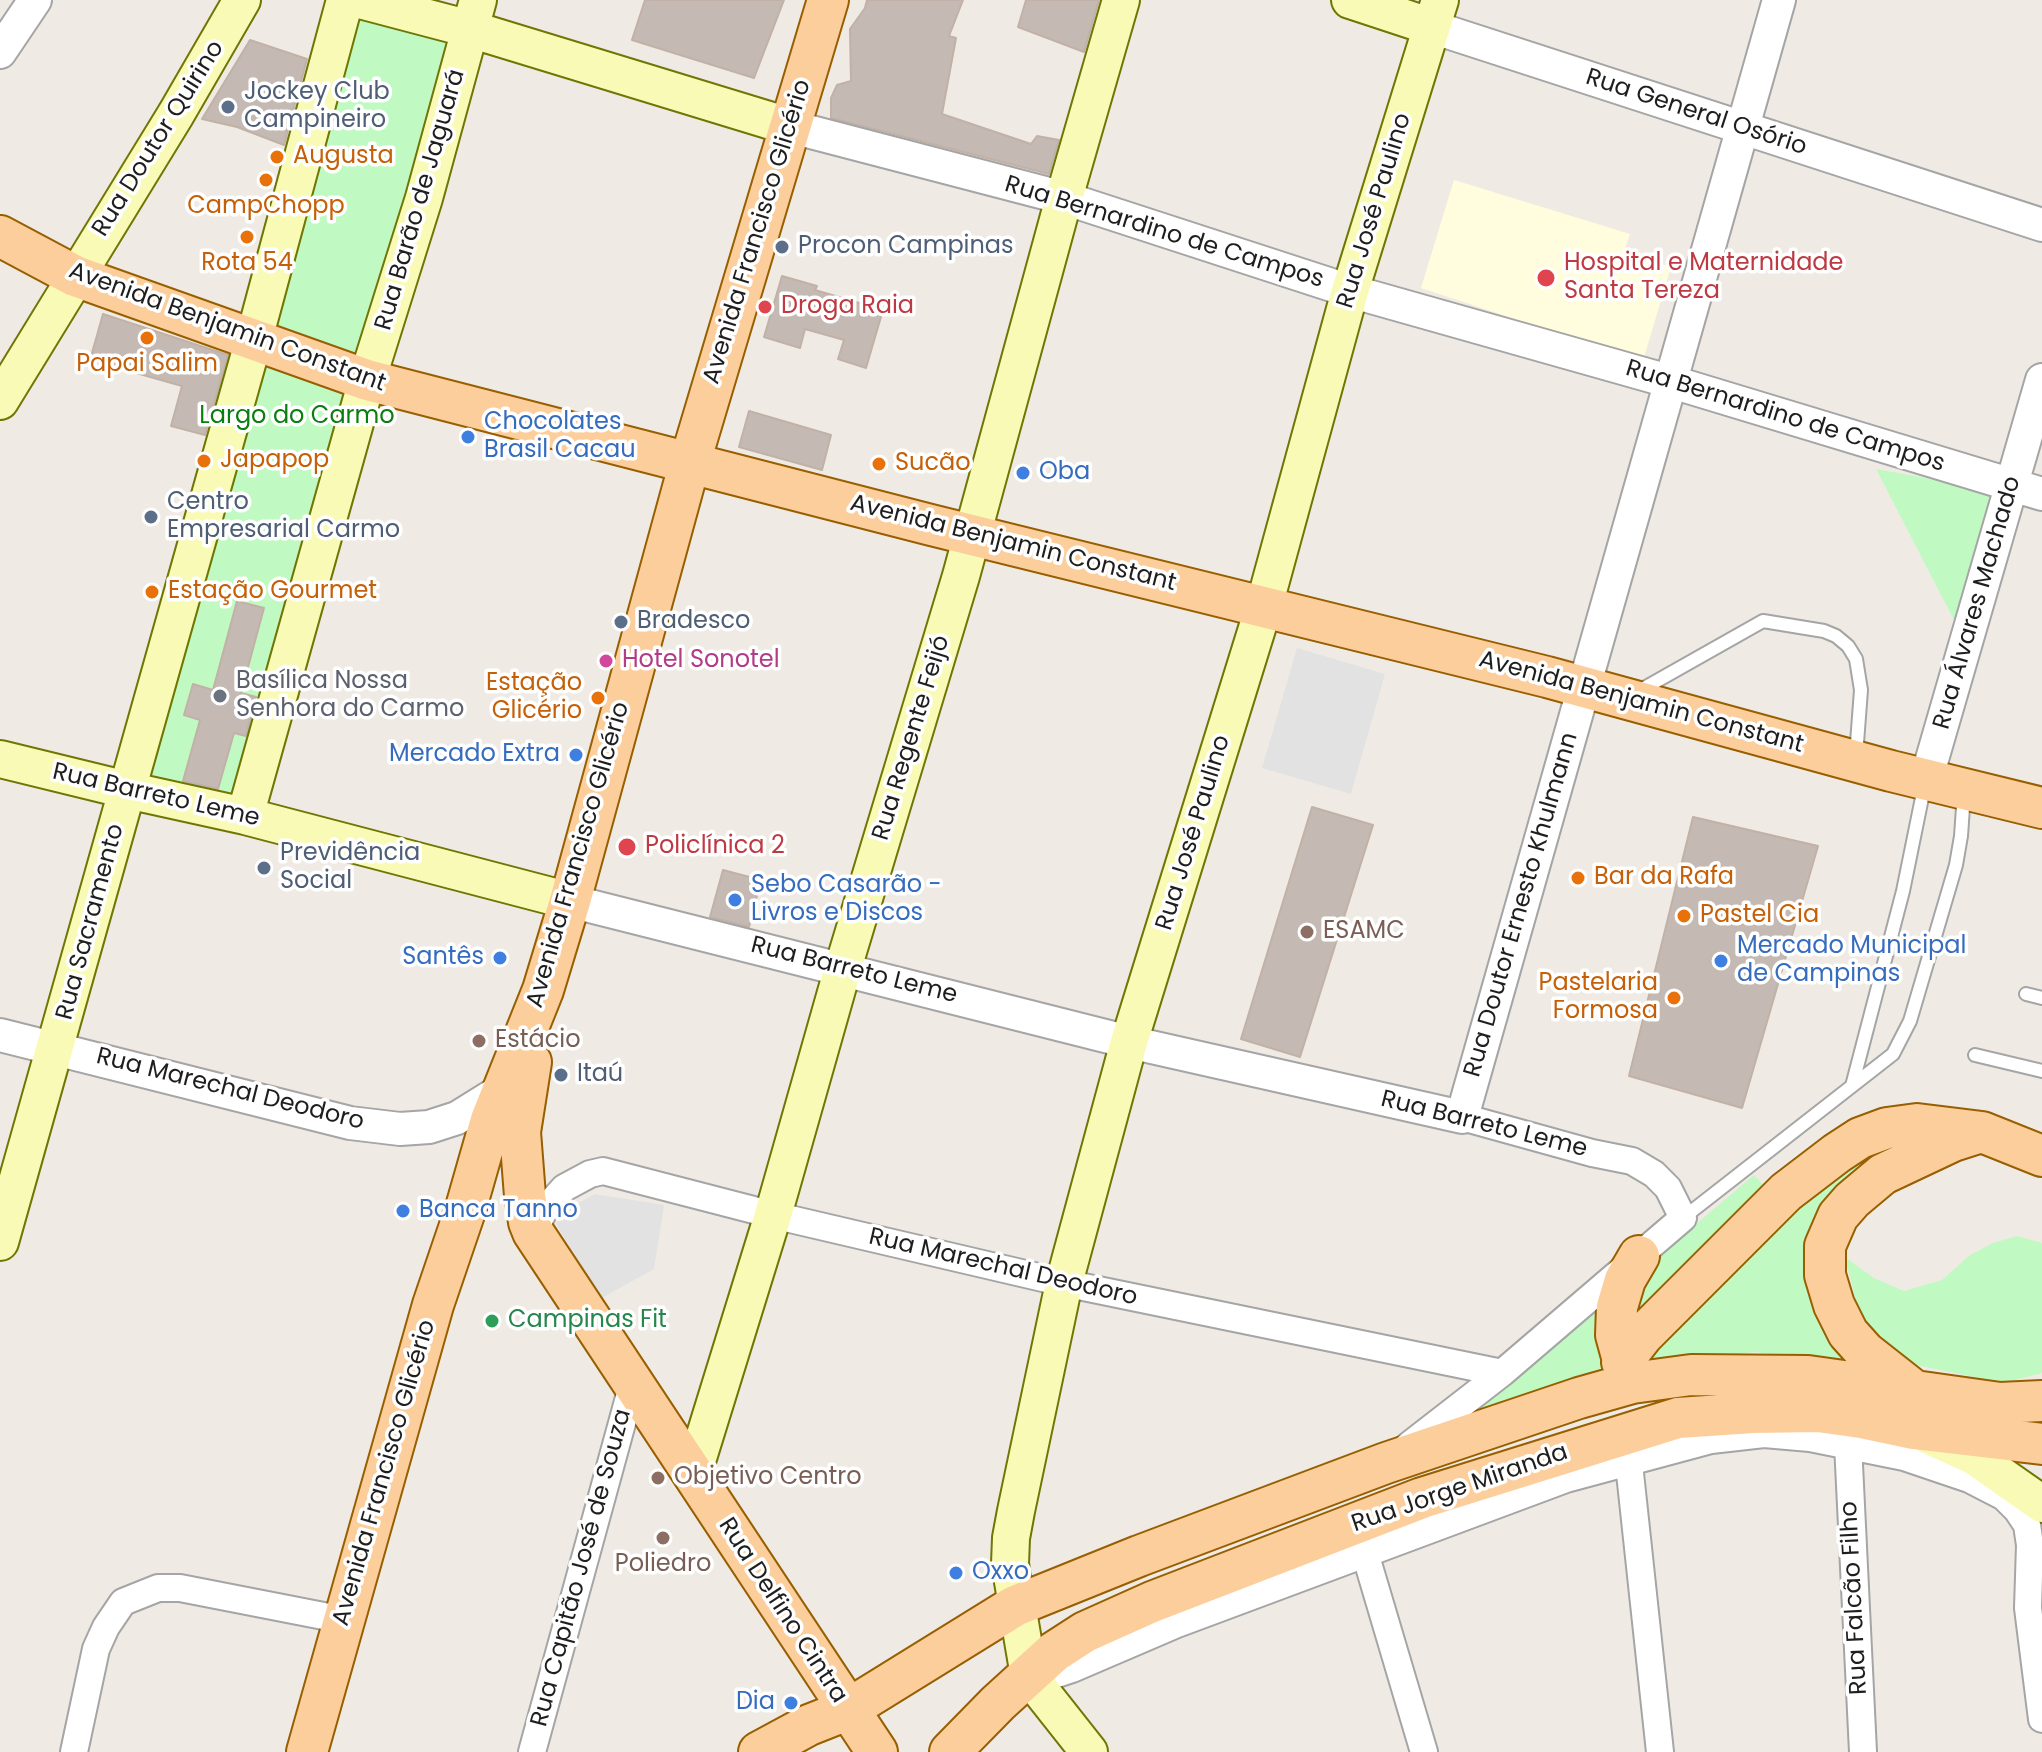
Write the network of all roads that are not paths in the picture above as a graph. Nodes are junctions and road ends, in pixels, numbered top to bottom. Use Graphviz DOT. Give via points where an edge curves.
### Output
graph roads {
  1 [pos="35,0"];
  2 [pos="242,0"];
  3 [pos="345,0"];
  4 [pos="360,0"];
  5 [pos="828,0"];
  6 [pos="1121,0"];
  7 [pos="1350,0"];
  8 [pos="1779,0"];
  9 [pos="1436,13"];
  10 [pos="474,15"];
  11 [pos="0,52"];
  12 [pos="788,126"];
  13 [pos="1743,129"];
  14 [pos="1064,198"];
  15 [pos="2042,225"];
  16 [pos="0,236"];
  17 [pos="75,276"];
  18 [pos="1350,291"];
  19 [pos="254,339"];
  20 [pos="367,380"];
  21 [pos="2042,380"];
  22 [pos="1672,382"];
  23 [pos="0,401"];
  24 [pos="690,462"];
  25 [pos="2027,490"];
  26 [pos="972,534"];
  27 [pos="1264,606"];
  28 [pos="1584,687"];
  29 [pos="1625,698"];
  30 [pos="0,759"];
  31 [pos="1855,760"];
  32 [pos="1926,780"];
  33 [pos="1964,789"];
  34 [pos="127,790"];
  35 [pos="2042,808"];
  36 [pos="245,816"];
  37 [pos="570,901"];
  38 [pos="843,968"];
  39 [pos="543,990"];
  40 [pos="2026,994"];
  41 [pos="2042,998"];
  42 [pos="0,1035"];
  43 [pos="1129,1042"];
  44 [pos="56,1047"];
  45 [pos="1975,1055"];
  46 [pos="2042,1071"];
  47 [pos="1852,1086"];
  48 [pos="502,1090"];
  49 [pos="1462,1117"];
  50 [pos="1982,1132"];
  51 [pos="2042,1156"];
  52 [pos="773,1215"];
  53 [pos="1683,1218"];
  54 [pos="533,1232"];
  55 [pos="0,1242"];
  56 [pos="1639,1256"];
  57 [pos="1064,1283"];
  58 [pos="1502,1373"];
  59 [pos="1627,1373"];
  60 [pos="633,1383"];
  61 [pos="1913,1390"];
  62 [pos="2042,1401"];
  63 [pos="1678,1418"];
  64 [pos="1913,1429"];
  65 [pos="1848,1444"];
  66 [pos="2042,1444"];
  67 [pos="1386,1463"];
  68 [pos="1629,1464"];
  69 [pos="693,1474"];
  70 [pos="2042,1504"];
  71 [pos="1365,1553"];
  72 [pos="1015,1606"];
  73 [pos="344,1620"];
  74 [pos="1032,1674"];
  75 [pos="847,1710"];
  76 [pos="2042,1719"];
  77 [pos="74,1752"];
  78 [pos="307,1752"];
  79 [pos="532,1752"];
  80 [pos="759,1752"];
  81 [pos="877,1752"];
  82 [pos="950,1752"];
  83 [pos="1089,1752"];
  84 [pos="1424,1752"];
  85 [pos="1660,1752"];
  86 [pos="1863,1752"];
  1 -- 11 [label="street"];
  2 -- 17 [label="main road, Rua Doutor Quirino"];
  3 -- 19 [label="main road, Rua Sacramento"];
  4 -- 10 [label="main road, Rua Bernardino de Campos"];
  5 -- 12 [label="main road, Avenida Francisco Glicério"];
  6 -- 14 [label="main road, Rua Regente Feijó"];
  7 -- 9 [label="main road, Rua General Osório"];
  8 -- 13 [label="street, Rua Doutor Ernesto Khulmann"];
  9 -- 13 [label="street, Rua General Osório"];
  9 -- 18 [label="main road, Rua José Paulino"];
  10 -- 12 [label="main road, Rua Bernardino de Campos"];
  10 -- 20 [label="main road, Rua Barão de Jaguará"];
  12 -- 14 [label="street, Rua Bernardino de Campos"];
  12 -- 24 [label="main road, Avenida Francisco Glicério"];
  13 -- 15 [label="street, Rua General Osório"];
  13 -- 22 [label="street, Rua Doutor Ernesto Khulmann"];
  14 -- 18 [label="street, Rua Bernardino de Campos"];
  14 -- 26 [label="main road, Rua Regente Feijó"];
  16 -- 17 [label="main road, Avenida Benjamin Constant"];
  17 -- 19 [label="main road, Avenida Benjamin Constant"];
  17 -- 23 [label="main road, Rua Doutor Quirino"];
  18 -- 22 [label="street, Rua Bernardino de Campos"];
  18 -- 27 [label="main road, Rua José Paulino"];
  19 -- 20 [label="main road, Avenida Benjamin Constant"];
  19 -- 34 [label="main road, Rua Sacramento"];
  20 -- 24 [label="main road, Avenida Benjamin Constant"];
  20 -- 36 [label="main road, Rua Barão de Jaguará"];
  21 -- 25 [label="street, Rua Álvares Machado"];
  22 -- 25 [label="street, Rua Bernardino de Campos"];
  22 -- 28 [label="street, Rua Doutor Ernesto Khulmann"];
  24 -- 26 [label="main road, Avenida Benjamin Constant"];
  24 -- 37 [label="main road, Avenida Francisco Glicério"];
  25 -- 32 [label="street, Rua Álvares Machado"];
  26 -- 27 [label="main road, Avenida Benjamin Constant"];
  26 -- 38 [label="main road, Rua Regente Feijó"];
  27 -- 28 [label="main road, Avenida Benjamin Constant"];
  27 -- 43 [label="main road, Rua José Paulino"];
  28 -- 29 [label="main road, Avenida Benjamin Constant"];
  28 -- 49 [label="street, Rua Doutor Ernesto Khulmann"];
  29 -- 31 [label="main road, Avenida Benjamin Constant"];
  29 -- 31 [label="lane" via="1763,621 1824,631 1848,646 1856,659 1861,690"];
  30 -- 34 [label="main road, Rua Barreto Leme"];
  31 -- 32 [label="main road, Avenida Benjamin Constant"];
  32 -- 33 [label="main road, Avenida Benjamin Constant"];
  32 -- 47 [label="lane"];
  33 -- 35 [label="main road, Avenida Benjamin Constant"];
  33 -- 47 [label="lane" via="1956,865 1910,1021 1893,1054"];
  34 -- 36 [label="main road, Rua Barreto Leme"];
  34 -- 44 [label="main road, Rua Sacramento"];
  36 -- 37 [label="main road, Rua Barreto Leme"];
  37 -- 38 [label="street, Rua Barreto Leme"];
  37 -- 39 [label="main road, Avenida Francisco Glicério"];
  38 -- 43 [label="street, Rua Barreto Leme"];
  38 -- 52 [label="main road, Rua Regente Feijó"];
  39 -- 48 [label="main road, Avenida Francisco Glicério"];
  39 -- 54 [label="main road, Rua Delfino Cintra" via="520,1132"];
  40 -- 41 [label="lane"];
  42 -- 44 [label="street, Rua Marechal Deodoro"];
  43 -- 49 [label="street, Rua Barreto Leme"];
  43 -- 57 [label="main road, Rua José Paulino"];
  44 -- 48 [label="street, Rua Marechal Deodoro" via="350,1123 400,1129 457,1118"];
  44 -- 55 [label="main road, Rua Sacramento"];
  45 -- 46 [label="lane"];
  47 -- 53 [label="lane"];
  48 -- 73 [label="main road, Avenida Francisco Glicério" via="433,1305"];
  49 -- 53 [label="street, Rua Barreto Leme" via="1632,1161 1668,1188"];
  50 -- 51 [label="main road"];
  50 -- 59 [label="main road" via="1917,1124 1887,1128 1837,1153 1786,1192 1643,1335"];
  50 -- 61 [label="main road" via="1883,1174 1838,1216 1825,1246 1825,1275 1848,1333"];
  52 -- 54 [label="street, Rua Marechal Deodoro" via="603,1171 564,1188"];
  52 -- 57 [label="street, Rua Marechal Deodoro"];
  52 -- 69 [label="main road, Rua Regente Feijó"];
  53 -- 56 [label="street, Rua Jorge Miranda"];
  54 -- 60 [label="main road, Rua Delfino Cintra"];
  56 -- 58 [label="street, Rua Jorge Miranda"];
  56 -- 59 [label="main road" via="1617,1307 1616,1335"];
  57 -- 58 [label="street, Rua Marechal Deodoro"];
  57 -- 72 [label="main road, Rua José Paulino" via="1011,1538"];
  58 -- 67 [label="street, Rua Jorge Miranda"];
  59 -- 61 [label="main road, Rua Jorge Miranda" via="1808,1376"];
  59 -- 63 [label="main road" via="1644,1398"];
  59 -- 67 [label="main road, Rua Jorge Miranda" via="1579,1398"];
  60 -- 69 [label="main road, Rua Delfino Cintra"];
  60 -- 79 [label="street, Rua Capitão José de Souza"];
  61 -- 62 [label="main road, Rua Jorge Miranda" via="2000,1403"];
  63 -- 64 [label="main road, Rua Jorge Miranda" via="1818,1412"];
  63 -- 74 [label="main road, Rua Jorge Miranda" via="1422,1498 1152,1602 1085,1632"];
  64 -- 66 [label="main road, Rua Jorge Miranda"];
  64 -- 70 [label="main road" via="1975,1457"];
  65 -- 68 [label="street, Rua Jorge Miranda" via="1764,1434 1711,1440"];
  65 -- 76 [label="street, Rua Jorge Miranda" via="1969,1479 2017,1510 2027,1525 2030,1545 2028,1608"];
  65 -- 86 [label="street, Rua Falcão Filho"];
  67 -- 72 [label="main road, Rua Jorge Miranda"];
  68 -- 71 [label="street, Rua Jorge Miranda" via="1566,1479"];
  68 -- 85 [label="street"];
  69 -- 75 [label="main road, Rua Delfino Cintra"];
  71 -- 74 [label="street, Rua Jorge Miranda" via="1072,1669"];
  71 -- 84 [label="street"];
  72 -- 74 [label="main road, Rua José Paulino"];
  72 -- 75 [label="main road, Rua Jorge Miranda"];
  73 -- 77 [label="street" via="180,1588 158,1588 123,1602 96,1649"];
  73 -- 78 [label="main road, Avenida Francisco Glicério"];
  74 -- 82 [label="main road"];
  74 -- 83 [label="main road"];
  75 -- 80 [label="main road, Rua Jorge Miranda"];
  75 -- 81 [label="main road, Rua Delfino Cintra"];
}
